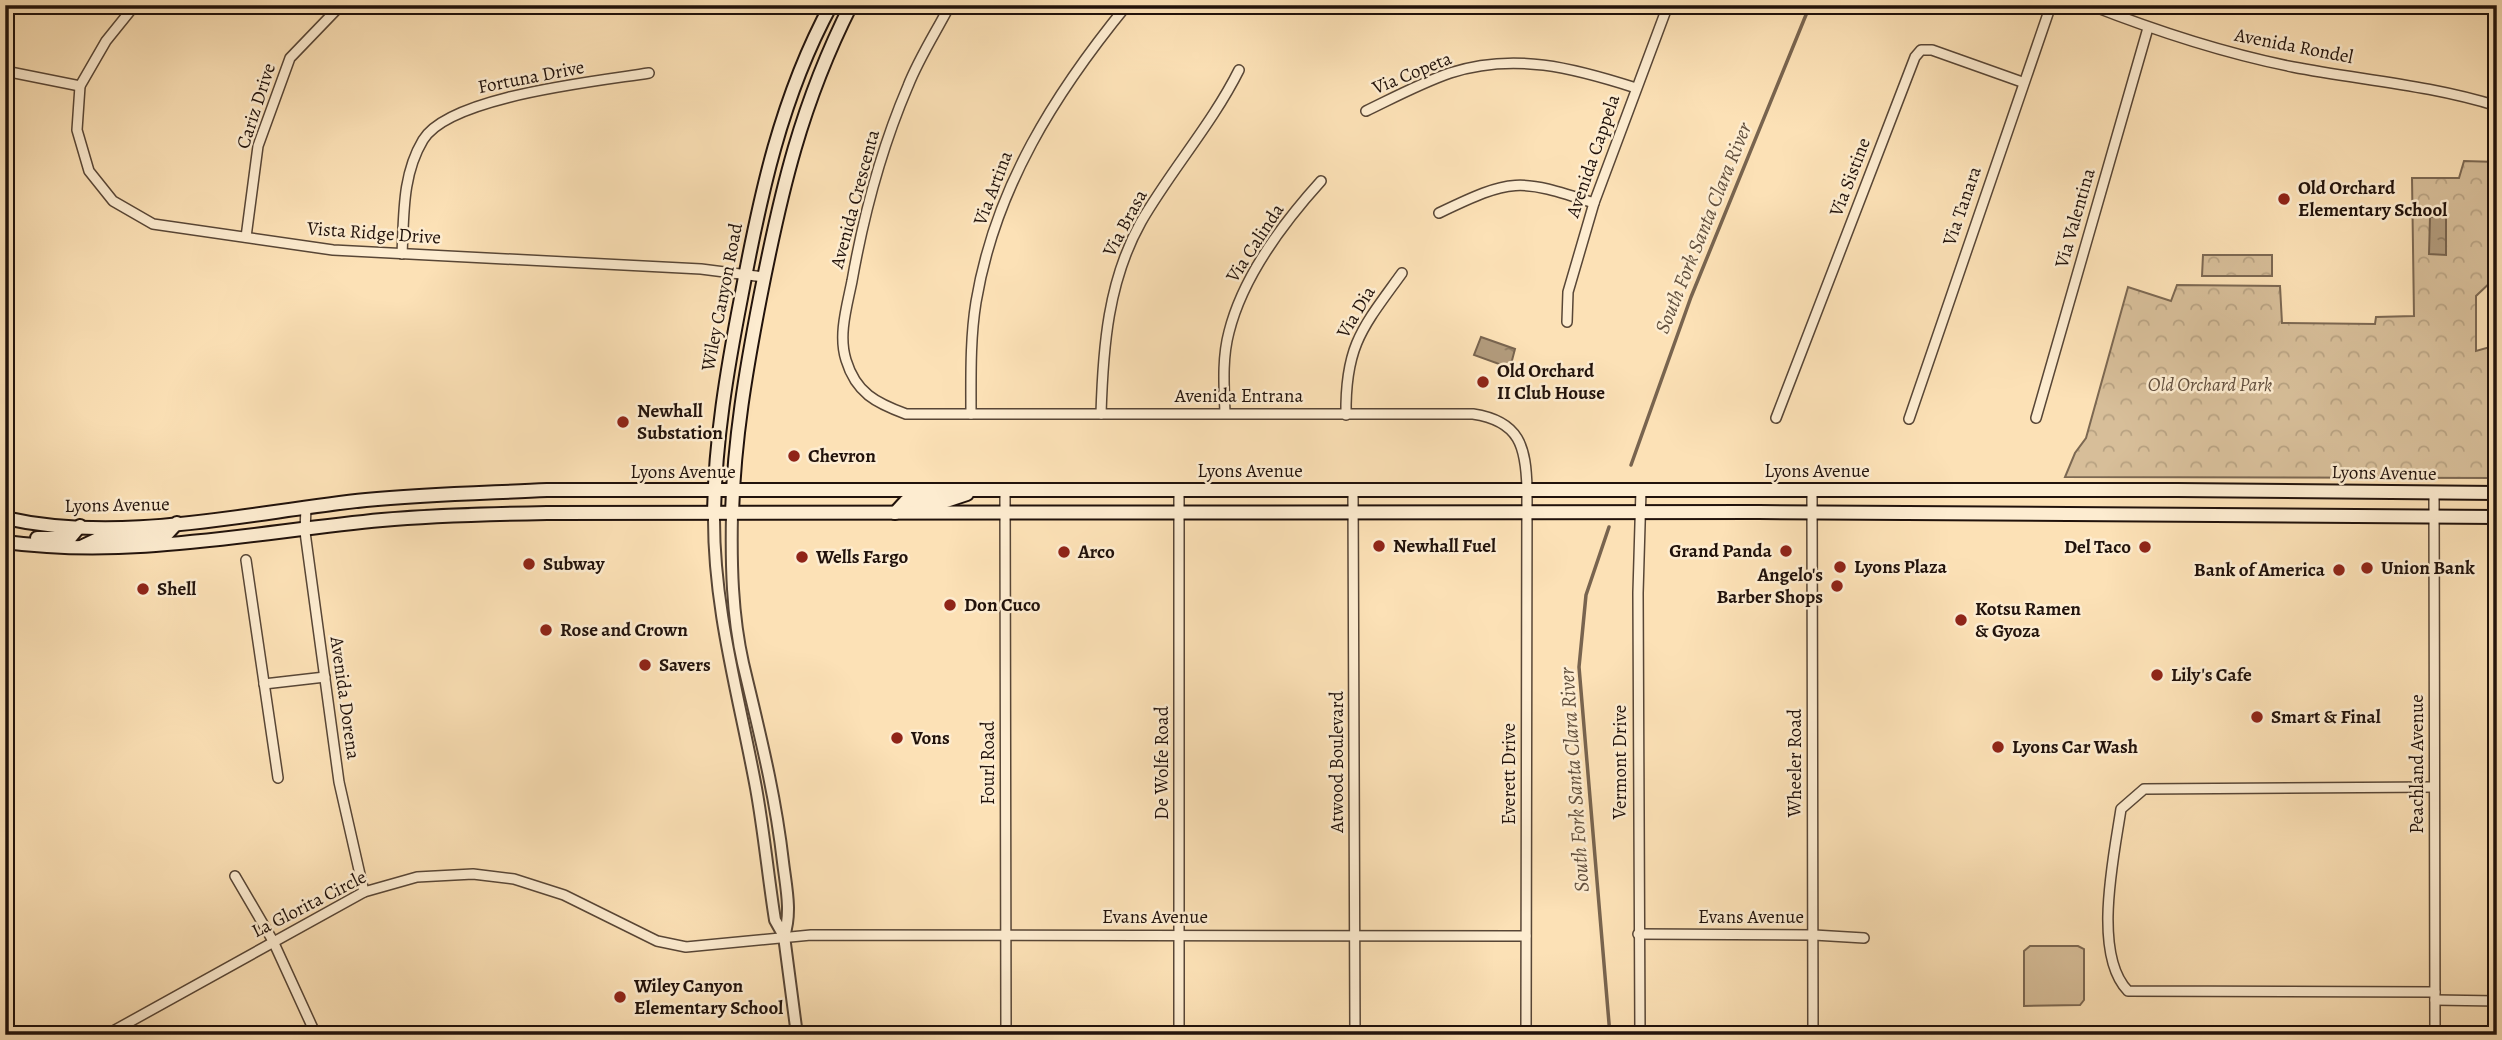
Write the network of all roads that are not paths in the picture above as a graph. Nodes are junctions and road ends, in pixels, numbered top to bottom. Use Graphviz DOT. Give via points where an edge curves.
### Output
graph roads {
  1 [pos="135,5"];
  2 [pos="341,5"];
  3 [pos="831,5"];
  4 [pos="851,5"];
  5 [pos="950,5"];
  6 [pos="1127,5"];
  7 [pos="1668,5"];
  8 [pos="2051,5"];
  9 [pos="2090,5"];
  10 [pos="2148,28"];
  11 [pos="1239,70"];
  12 [pos="5,71"];
  13 [pos="649,73"];
  14 [pos="2022,82"];
  15 [pos="80,86"];
  16 [pos="1636,88"];
  17 [pos="2497,106"];
  18 [pos="1366,111"];
  19 [pos="1321,181"];
  20 [pos="1594,203"];
  21 [pos="1439,213"];
  22 [pos="246,237"];
  23 [pos="402,254"];
  24 [pos="746,273"];
  25 [pos="1402,273"];
  26 [pos="764,277"];
  27 [pos="1567,322"];
  28 [pos="876,404"];
  29 [pos="1225,413"];
  30 [pos="971,414"];
  31 [pos="1101,414"];
  32 [pos="1346,415"];
  33 [pos="1776,418"];
  34 [pos="2036,418"];
  35 [pos="1909,419"];
  36 [pos="1527,489"];
  37 [pos="1353,490"];
  38 [pos="1641,490"];
  39 [pos="1812,490"];
  40 [pos="977,491"];
  41 [pos="1005,491"];
  42 [pos="1179,491"];
  43 [pos="714,492"];
  44 [pos="732,492"];
  45 [pos="2434,493"];
  46 [pos="2497,493"];
  47 [pos="306,507"];
  48 [pos="895,513"];
  49 [pos="1005,513"];
  50 [pos="1180,513"];
  51 [pos="1353,513"];
  52 [pos="1527,513"];
  53 [pos="1812,513"];
  54 [pos="714,514"];
  55 [pos="732,514"];
  56 [pos="1640,514"];
  57 [pos="2434,515"];
  58 [pos="2497,517"];
  59 [pos="9,522"];
  60 [pos="177,523"];
  61 [pos="80,526"];
  62 [pos="305,532"];
  63 [pos="10,543"];
  64 [pos="77,549"];
  65 [pos="246,560"];
  66 [pos="325,677"];
  67 [pos="264,684"];
  68 [pos="768,763"];
  69 [pos="752,767"];
  70 [pos="278,778"];
  71 [pos="2434,787"];
  72 [pos="782,851"];
  73 [pos="765,853"];
  74 [pos="235,876"];
  75 [pos="786,885"];
  76 [pos="770,886"];
  77 [pos="363,892"];
  78 [pos="1638,934"];
  79 [pos="1814,934"];
  80 [pos="1006,935"];
  81 [pos="1179,935"];
  82 [pos="1355,935"];
  83 [pos="784,936"];
  84 [pos="1526,936"];
  85 [pos="1864,938"];
  86 [pos="273,941"];
  87 [pos="2435,996"];
  88 [pos="2497,1001"];
  89 [pos="106,1035"];
  90 [pos="316,1035"];
  91 [pos="797,1035"];
  92 [pos="1006,1035"];
  93 [pos="1180,1035"];
  94 [pos="1355,1035"];
  95 [pos="1526,1035"];
  96 [pos="1640,1035"];
  97 [pos="1813,1035"];
  98 [pos="2435,1035"];
  1 -- 15 [label="street" via="106,41"];
  2 -- 22 [label="street, Cariz Drive" via="290,58 258,146"];
  3 -- 24 [label="main road, Wiley Canyon Road" via="780,123"];
  4 -- 26 [label="main road, Wiley Canyon Road" via="798,130"];
  5 -- 28 [label="street, Avenida Crescenta" via="909,83 881,154 859,240 843,330 845,359 857,385"];
  6 -- 30 [label="street, Via Artina" via="1062,90 1027,148 1002,205 976,303"];
  7 -- 16 [label="street, Avenida Cappela"];
  8 -- 14 [label="street, Via Tanara"];
  9 -- 10 [label="street, Avenida Rondel"];
  10 -- 17 [label="street, Avenida Rondel" via="2269,62 2427,88"];
  10 -- 34 [label="street, Via Valentina"];
  11 -- 31 [label="street, Via Brasa" via="1141,223 1120,271 1106,328"];
  12 -- 15 [label="street"];
  13 -- 23 [label="street, Fortuna Drive" via="514,95 464,109 424,138 405,185"];
  14 -- 33 [label="street, Via Sistine" via="1932,50 1922,50 1915,57"];
  14 -- 35 [label="street, Via Tanara"];
  15 -- 22 [label="street, Vista Ridge Drive" via="76,130 89,172 113,201 153,224"];
  16 -- 18 [label="street, Via Copeta" via="1572,68 1530,62 1494,64 1450,73"];
  16 -- 20 [label="street, Avenida Cappela"];
  19 -- 29 [label="street, Via Calinda" via="1260,261 1238,303 1228,334"];
  20 -- 21 [label="street" via="1539,185 1513,184 1490,188"];
  20 -- 27 [label="street, Avenida Cappela" via="1568,292"];
  22 -- 23 [label="street, Vista Ridge Drive"];
  23 -- 24 [label="street, Vista Ridge Drive"];
  24 -- 26 [label="street, Vista Ridge Drive"];
  24 -- 43 [label="main road, Wiley Canyon Road" via="722,404"];
  25 -- 32 [label="street, Via Dia" via="1365,324 1349,358"];
  26 -- 44 [label="main road, Wiley Canyon Road" via="740,411"];
  28 -- 30 [label="street, Avenida Entrana" via="906,414"];
  29 -- 31 [label="street, Avenida Entrana"];
  29 -- 32 [label="street, Avenida Entrana"];
  30 -- 31 [label="street, Avenida Entrana"];
  32 -- 36 [label="street, Avenida Entrana" via="1473,414 1495,419 1519,439 1526,459"];
  36 -- 37 [label="main road, Lyons Avenue"];
  36 -- 38 [label="main road, Lyons Avenue"];
  36 -- 52 [label="street, Avenida Entrana"];
  37 -- 42 [label="main road, Lyons Avenue"];
  37 -- 51 [label="street, Atwood Boulevard"];
  38 -- 39 [label="main road, Lyons Avenue"];
  38 -- 56 [label="street, Vermont Drive"];
  39 -- 45 [label="main road, Lyons Avenue"];
  39 -- 53 [label="street, Wheeler Road"];
  40 -- 41 [label="main road, Lyons Avenue"];
  40 -- 44 [label="main road, Lyons Avenue"];
  40 -- 48 [label="main road" via="946,501 906,501"];
  41 -- 42 [label="main road, Lyons Avenue"];
  41 -- 49 [label="street, Fourl Road"];
  42 -- 50 [label="street, De Wolfe Road"];
  43 -- 44 [label="main road, Lyons Avenue"];
  43 -- 47 [label="main road, Lyons Avenue" via="521,491"];
  43 -- 54 [label="main road, Wiley Canyon Road"];
  44 -- 55 [label="main road, Wiley Canyon Road"];
  45 -- 46 [label="main road, Lyons Avenue"];
  45 -- 57 [label="street, Peachland Avenue"];
  47 -- 60 [label="main road, Lyons Avenue"];
  47 -- 62 [label="street, Avenida Dorena"];
  48 -- 49 [label="main road"];
  48 -- 55 [label="main road"];
  49 -- 50 [label="main road"];
  49 -- 80 [label="street, Fourl Road"];
  50 -- 51 [label="main road"];
  50 -- 81 [label="street, De Wolfe Road"];
  51 -- 52 [label="main road"];
  51 -- 82 [label="street, Atwood Boulevard"];
  52 -- 56 [label="main road"];
  52 -- 84 [label="street, Everett Drive"];
  53 -- 56 [label="main road"];
  53 -- 57 [label="main road"];
  53 -- 79 [label="street, Wheeler Road"];
  54 -- 55 [label="main road"];
  54 -- 62 [label="main road" via="490,514 381,520"];
  54 -- 69 [label="street, Wiley Canyon Road" via="720,618"];
  55 -- 68 [label="street, Wiley Canyon Road" via="730,571 738,633"];
  56 -- 78 [label="street, Vermont Drive"];
  57 -- 58 [label="main road"];
  57 -- 71 [label="street, Peachland Avenue"];
  59 -- 61 [label="main road, Lyons Avenue"];
  60 -- 61 [label="main road, Lyons Avenue"];
  60 -- 64 [label="main road" via="167,534 100,538"];
  61 -- 63 [label="main road" via="70,538"];
  62 -- 64 [label="main road" via="169,547"];
  62 -- 66 [label="street, Avenida Dorena"];
  63 -- 64 [label="main road"];
  65 -- 67 [label="street"];
  66 -- 67 [label="street"];
  66 -- 77 [label="street, Avenida Dorena" via="339,782"];
  67 -- 70 [label="street"];
  68 -- 69 [label="street"];
  68 -- 72 [label="street, Wiley Canyon Road"];
  69 -- 73 [label="street, Wiley Canyon Road"];
  71 -- 87 [label="street, Peachland Avenue"];
  71 -- 87 [label="street" via="2144,789 2121,809 2110,884 2110,961 2117,980 2127,990"];
  72 -- 73 [label="street"];
  72 -- 75 [label="street, Wiley Canyon Road"];
  73 -- 76 [label="street, Wiley Canyon Road"];
  74 -- 86 [label="street"];
  75 -- 76 [label="street"];
  75 -- 83 [label="street, Wiley Canyon Road" via="790,920"];
  76 -- 83 [label="street, Wiley Canyon Road" via="775,920"];
  77 -- 83 [label="street, La Glorita Circle" via="417,877 472,874 514,879 564,895 657,942 686,947"];
  77 -- 86 [label="street, La Glorita Circle"];
  78 -- 79 [label="street, Evans Avenue"];
  78 -- 96 [label="street, Vermont Drive"];
  79 -- 85 [label="street, Evans Avenue"];
  79 -- 97 [label="street, Wheeler Road"];
  80 -- 81 [label="street, Evans Avenue"];
  80 -- 83 [label="street, Evans Avenue"];
  80 -- 92 [label="street, Fourl Road"];
  81 -- 82 [label="street, Evans Avenue"];
  81 -- 93 [label="street, De Wolfe Road"];
  82 -- 84 [label="street, Evans Avenue"];
  82 -- 94 [label="street, Atwood Boulevard"];
  83 -- 91 [label="street, Wiley Canyon Road"];
  84 -- 95 [label="street, Everett Drive"];
  86 -- 89 [label="street, La Glorita Circle"];
  86 -- 90 [label="street"];
  87 -- 88 [label="street"];
  87 -- 98 [label="street, Peachland Avenue"];
}
